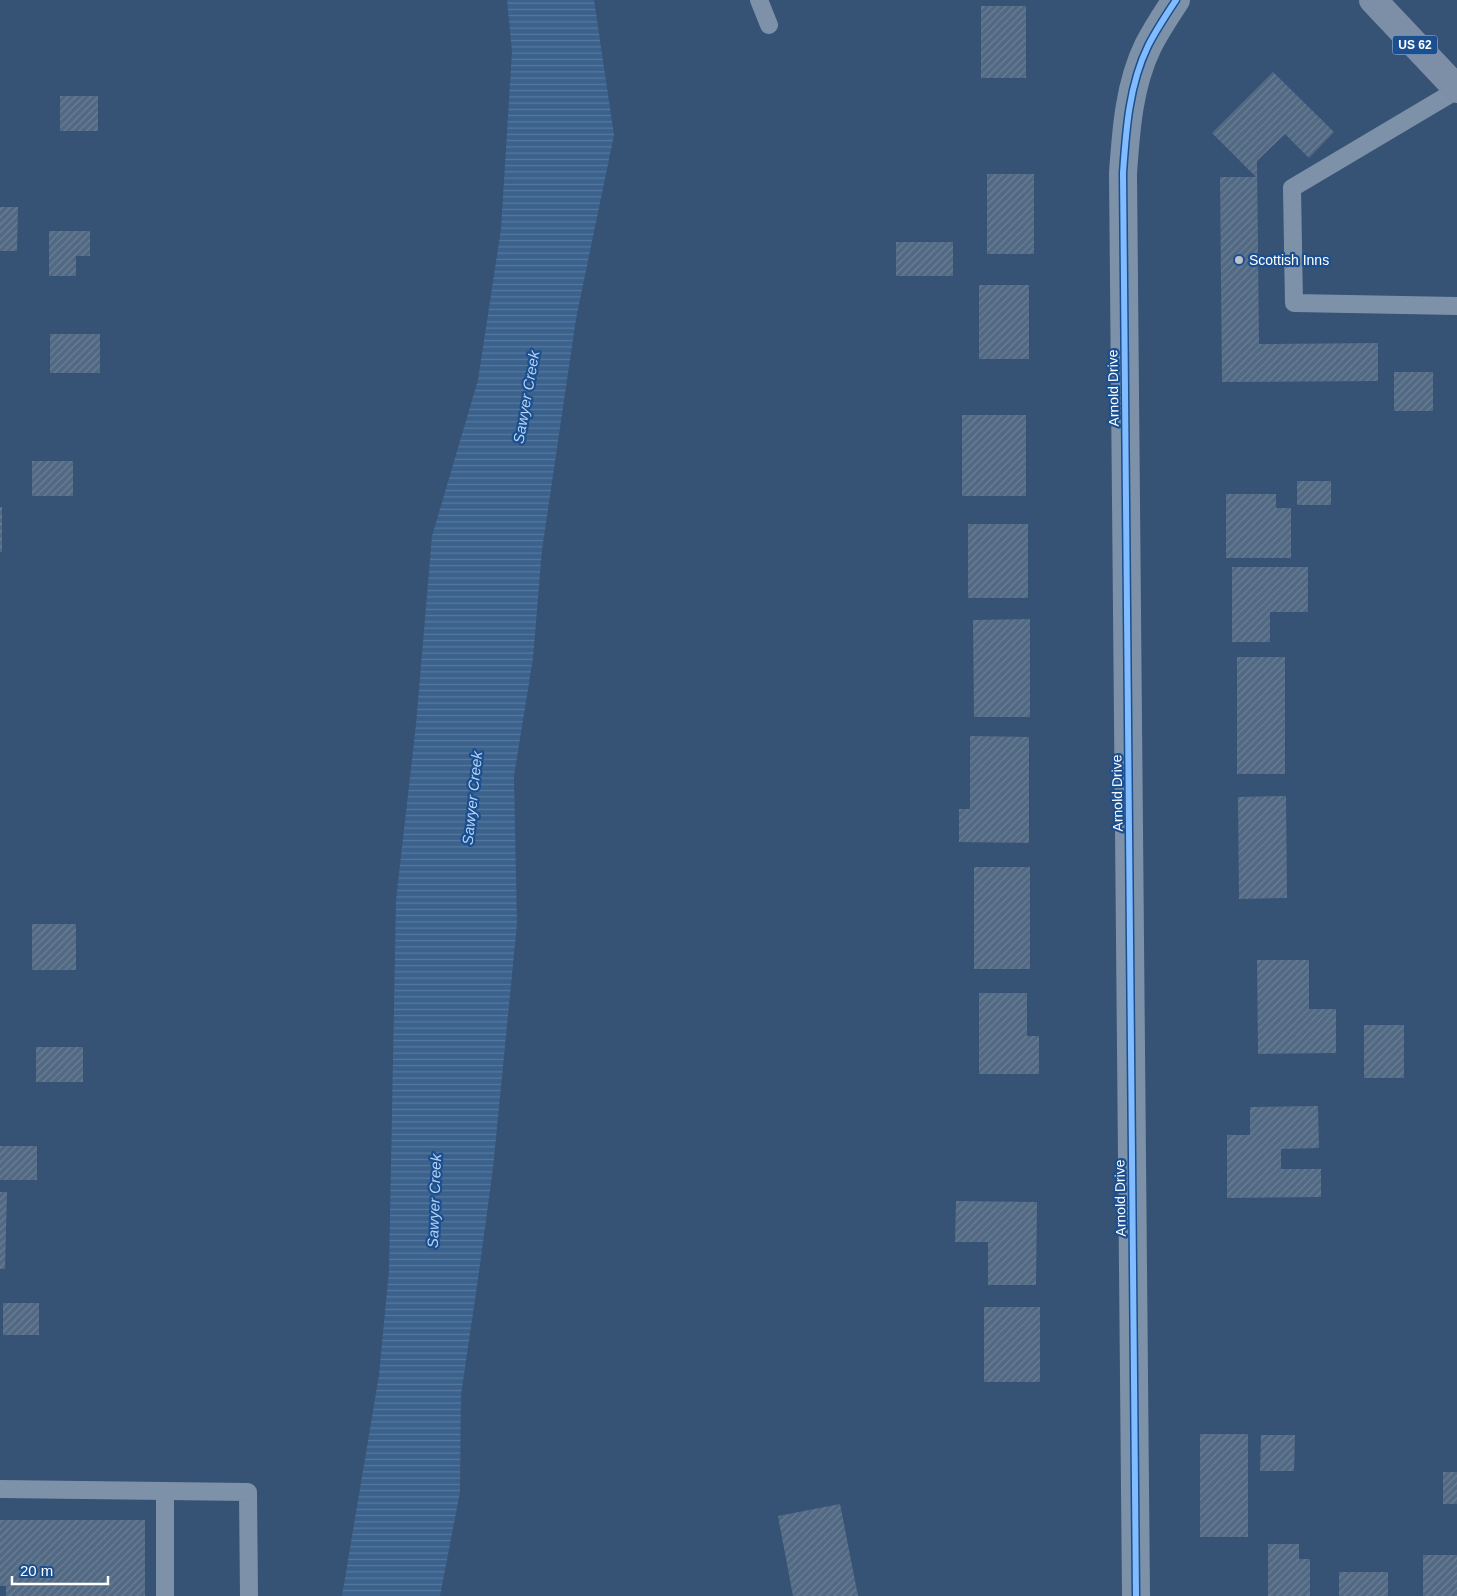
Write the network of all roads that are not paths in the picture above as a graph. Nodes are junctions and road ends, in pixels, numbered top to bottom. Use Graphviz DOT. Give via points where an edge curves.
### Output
graph roads {
  1 [pos="759,0"];
  2 [pos="1176,0"];
  3 [pos="1373,0"];
  4 [pos="769,25"];
  5 [pos="1457,90"];
  6 [pos="1457,306"];
  7 [pos="0,1489"];
  8 [pos="165,1491"];
  9 [pos="165,1596"];
  10 [pos="249,1596"];
  11 [pos="1136,1596"];
  1 -- 4 [label="lane"];
  2 -- 11 [label="street, Arnold Drive" via="1148,47 1139,70 1126,131 1123,173"];
  3 -- 5 [label="main road, US 62"];
  5 -- 6 [label="lane" via="1292,188 1294,304"];
  7 -- 8 [label="lane"];
  8 -- 9 [label="lane"];
  8 -- 10 [label="lane" via="248,1492"];
}
